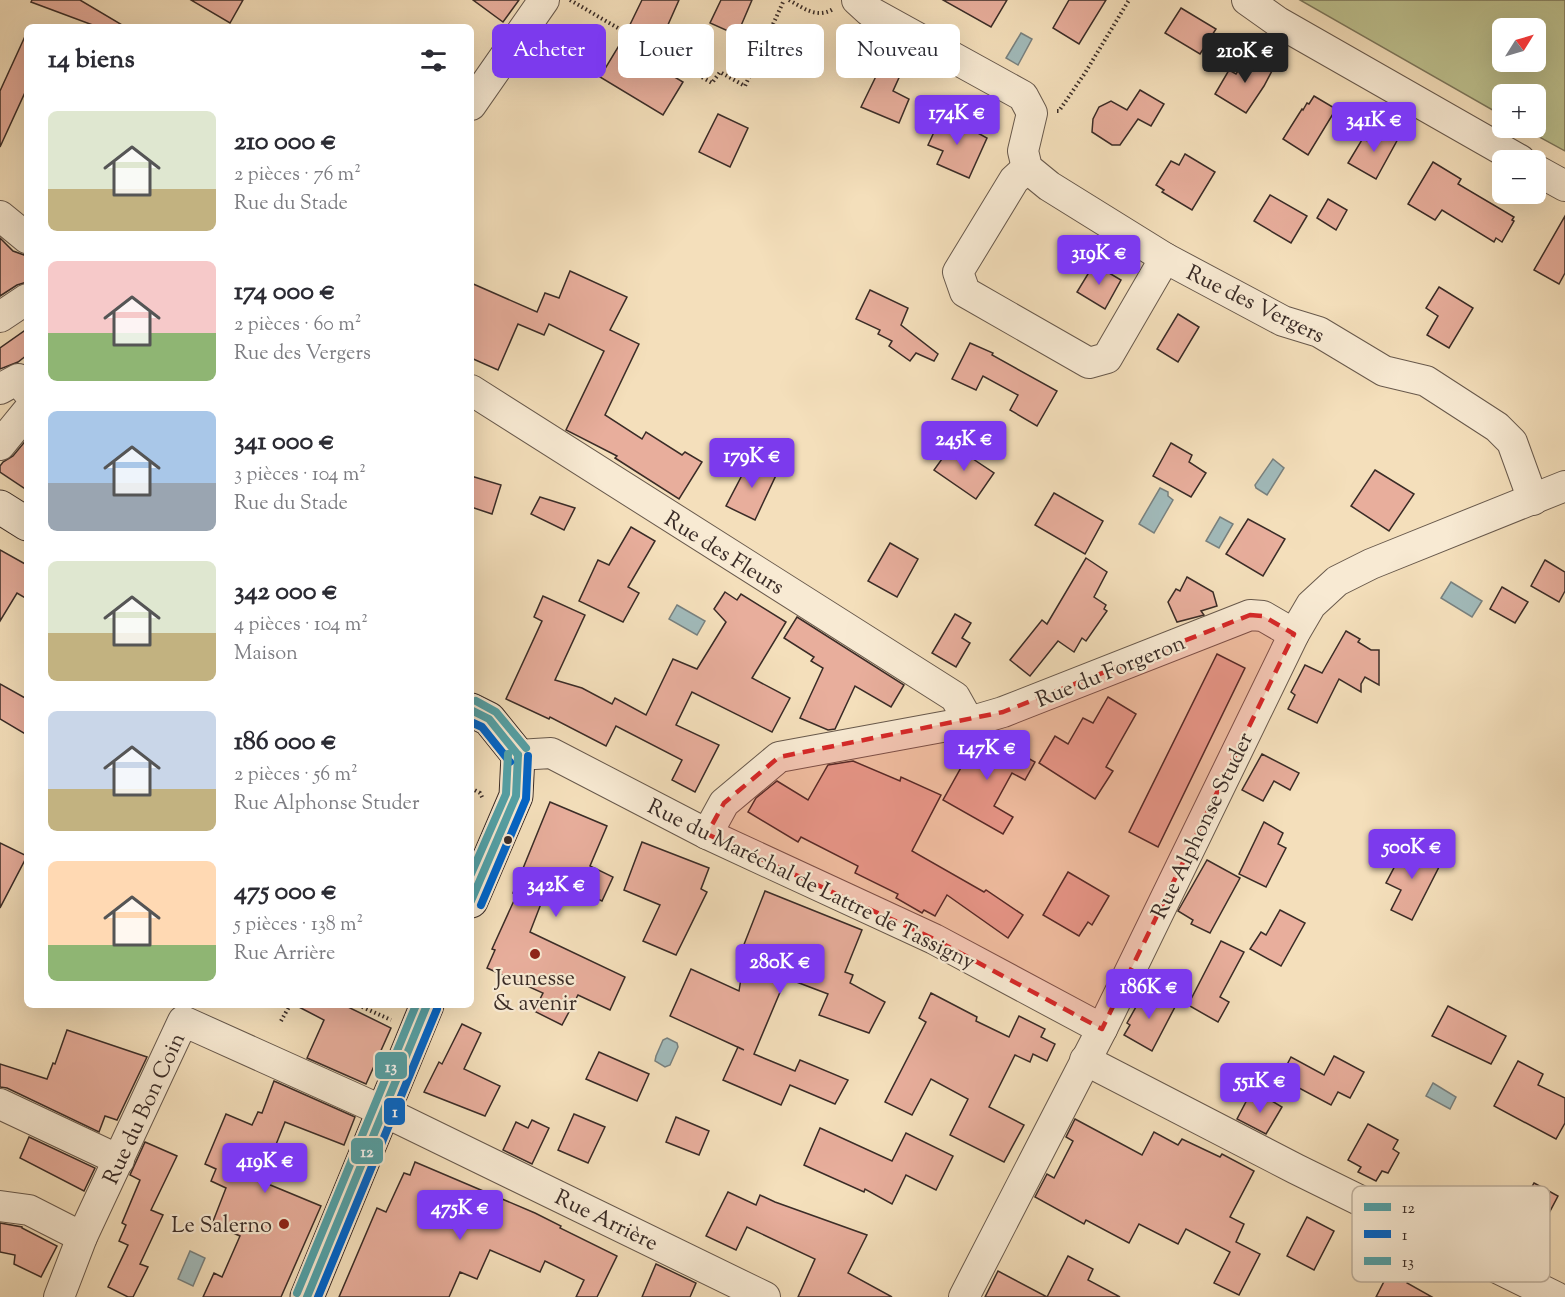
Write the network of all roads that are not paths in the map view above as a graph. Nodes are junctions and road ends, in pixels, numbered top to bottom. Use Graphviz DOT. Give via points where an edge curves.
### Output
graph roads {
  1 [pos="544,0"];
  2 [pos="1247,0"];
  3 [pos="847,3"];
  4 [pos="474,101"];
  5 [pos="1502,150"];
  6 [pos="1027,168"];
  7 [pos="1546,176"];
  8 [pos="1565,186"];
  9 [pos="0,216"];
  10 [pos="24,236"];
  11 [pos="1165,258"];
  12 [pos="24,301"];
  13 [pos="0,317"];
  14 [pos="24,387"];
  15 [pos="0,389"];
  16 [pos="474,392"];
  17 [pos="24,416"];
  18 [pos="0,445"];
  19 [pos="1565,486"];
  20 [pos="1533,500"];
  21 [pos="0,507"];
  22 [pos="24,522"];
  23 [pos="1294,634"];
  24 [pos="474,712"];
  25 [pos="969,722"];
  26 [pos="518,755"];
  27 [pos="707,834"];
  28 [pos="474,894"];
  29 [pos="422,1018"];
  30 [pos="1102,1029"];
  31 [pos="1085,1060"];
  32 [pos="0,1104"];
  33 [pos="383,1111"];
  34 [pos="119,1160"];
  35 [pos="1352,1197"];
  36 [pos="0,1206"];
  37 [pos="82,1238"];
  38 [pos="1526,1282"];
  39 [pos="59,1297"];
  40 [pos="306,1297"];
  41 [pos="765,1297"];
  42 [pos="964,1297"];
  43 [pos="1556,1297"];
  1 -- 4 [label="street"];
  2 -- 5 [label="street" via="1278,22"];
  3 -- 6 [label="street" via="869,11 1023,96 1032,113 1023,151"];
  6 -- 11 [label="street, Rue des Vergers" via="1048,186"];
  6 -- 11 [label="street" via="1014,180 958,272 965,292 1089,363 1107,358"];
  7 -- 8 [label="street"];
  9 -- 10 [label="street"];
  11 -- 20 [label="street, Rue des Vergers" via="1283,321 1320,332 1383,371 1426,381 1497,426 1512,442"];
  12 -- 13 [label="street"];
  14 -- 15 [label="street" via="18,379"];
  16 -- 25 [label="street, Rue des Fleurs" via="955,697"];
  17 -- 18 [label="street"];
  19 -- 20 [label="street, Rue Alphonse Studer"];
  20 -- 23 [label="street, Rue Alphonse Studer" via="1337,581 1311,605"];
  21 -- 22 [label="main road"];
  23 -- 25 [label="street, Rue du Forgeron" via="1263,616 1250,615 1004,712"];
  23 -- 30 [label="street, Rue Alphonse Studer"];
  24 -- 26 [label="main road" via="489,719"];
  25 -- 27 [label="street, Rue du Forgeron" via="779,757 724,803"];
  26 -- 27 [label="street, Rue du Maréchal de Lattre de Tassigny" via="551,753"];
  26 -- 28 [label="main road" via="516,796"];
  27 -- 30 [label="street, Rue du Maréchal de Lattre de Tassigny" via="934,939"];
  29 -- 33 [label="main road"];
  30 -- 31 [label="street, Rue Alphonse Studer"];
  31 -- 35 [label="street"];
  31 -- 42 [label="street, Rue Alphonse Studer"];
  32 -- 34 [label="street"];
  33 -- 34 [label="street, Rue du Bon Coin" via="183,1021"];
  33 -- 40 [label="main road"];
  33 -- 41 [label="street, Rue Arrière"];
  34 -- 37 [label="street, Rue du Bon Coin"];
  36 -- 37 [label="street" via="29,1210"];
  37 -- 39 [label="street, Rue du Bon Coin"];
  38 -- 43 [label="street"];
}
